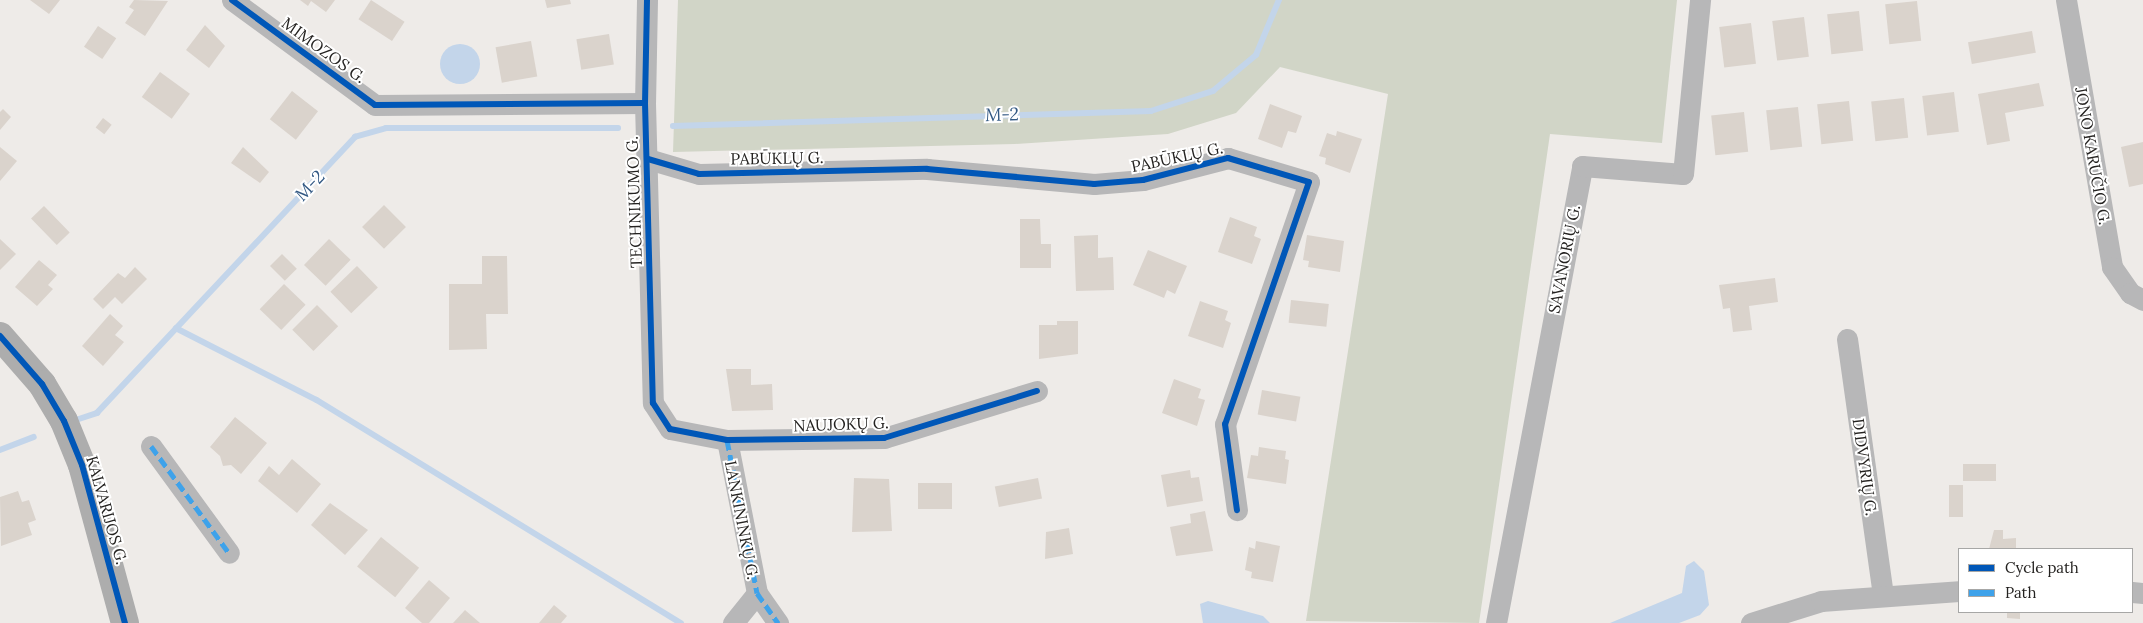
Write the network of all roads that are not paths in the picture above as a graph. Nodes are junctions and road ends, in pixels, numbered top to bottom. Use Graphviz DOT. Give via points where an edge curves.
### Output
graph roads {
  1 [pos="232,0"];
  2 [pos="647,0"];
  3 [pos="1700,0"];
  4 [pos="2066,0"];
  5 [pos="645,102"];
  6 [pos="648,159"];
  7 [pos="2143,300"];
  8 [pos="0,336"];
  9 [pos="1847,340"];
  10 [pos="1038,391"];
  11 [pos="653,403"];
  12 [pos="727,440"];
  13 [pos="151,446"];
  14 [pos="1237,510"];
  15 [pos="229,553"];
  16 [pos="1958,591"];
  17 [pos="756,592"];
  18 [pos="1883,595"];
  19 [pos="124,623"];
  20 [pos="733,623"];
  21 [pos="778,623"];
  22 [pos="1496,623"];
  23 [pos="1751,623"];
  1 -- 5 [label="street, MIMOZOS G." via="374,105"];
  2 -- 5 [label="street, TECHNIKUMO G."];
  3 -- 22 [label="street, SAVANORIŲ G." via="1683,174 1582,166"];
  4 -- 7 [label="street, JONO KARUČIO G." via="2112,268 2130,293"];
  5 -- 6 [label="street, TECHNIKUMO G."];
  6 -- 11 [label="street, TECHNIKUMO G."];
  6 -- 14 [label="street, PABŪKLŲ G." via="699,174 927,168 1094,184 1143,180 1228,158 1309,182 1225,424"];
  8 -- 19 [label="main road, KALVARIJOS G." via="42,384 64,421 82,465"];
  9 -- 18 [label="street, DIDVYRIŲ G."];
  10 -- 12 [label="street, NAUJOKŲ G." via="884,438"];
  11 -- 12 [label="street, NAUJOKŲ G." via="670,429"];
  12 -- 17 [label="street, LANKININKŲ G."];
  13 -- 15 [label="street"];
  16 -- 18 [label="street"];
  17 -- 20 [label="street"];
  17 -- 21 [label="street, LANKININKŲ G."];
  18 -- 23 [label="street" via="1821,601"];
}
